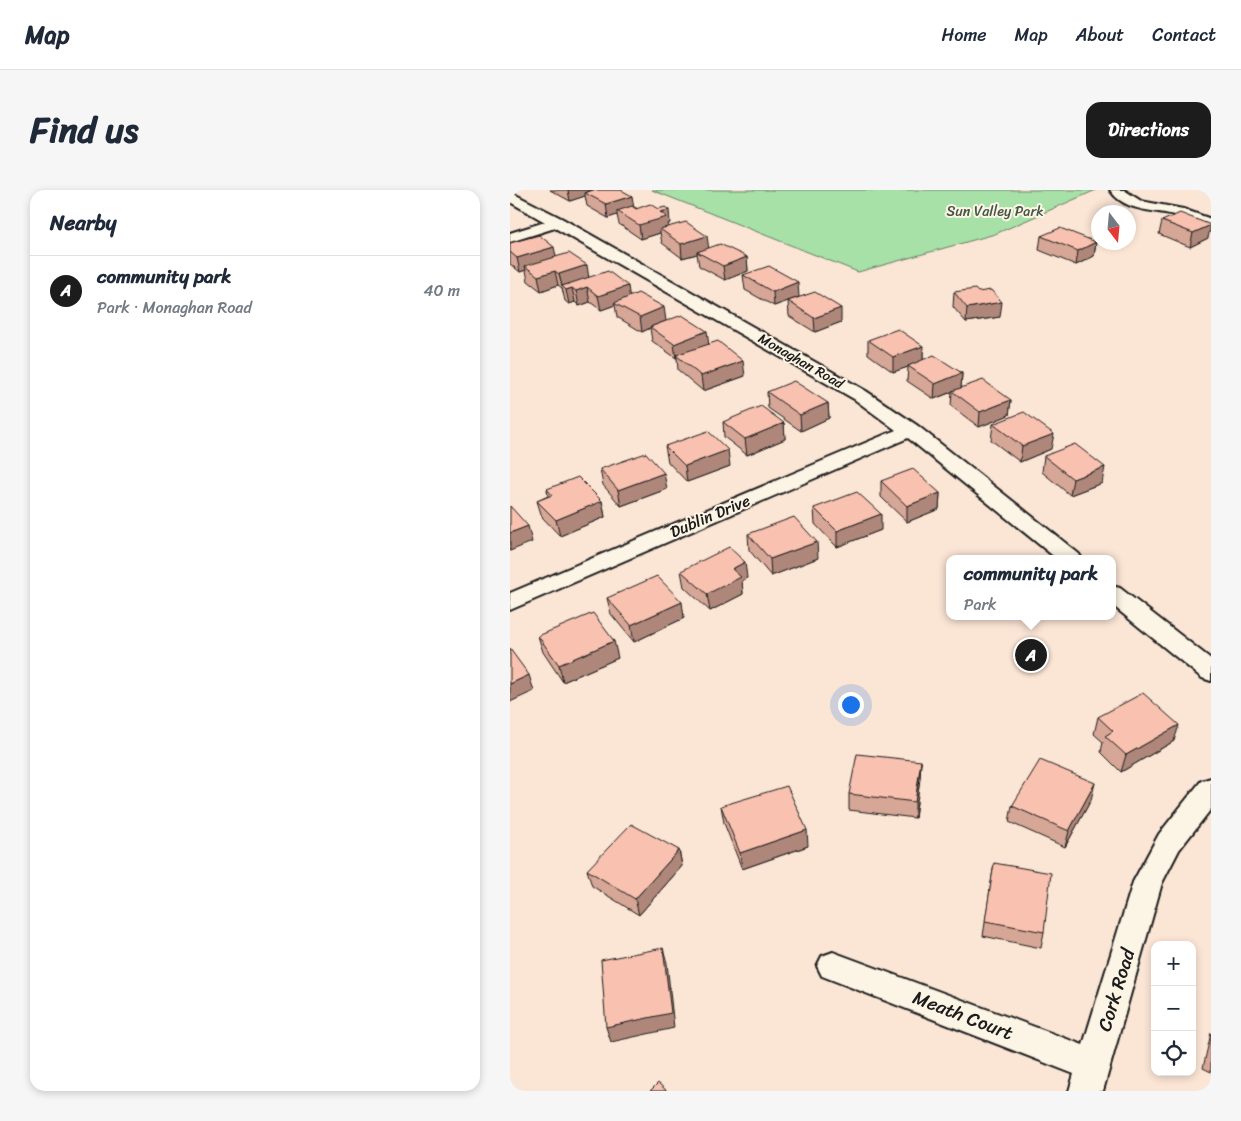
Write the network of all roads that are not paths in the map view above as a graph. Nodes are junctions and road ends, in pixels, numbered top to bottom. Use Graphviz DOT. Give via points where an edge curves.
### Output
graph roads {
  1 [pos="1117,190"];
  2 [pos="510,196"];
  3 [pos="558,222"];
  4 [pos="1211,224"];
  5 [pos="510,238"];
  6 [pos="911,430"];
  7 [pos="1066,555"];
  8 [pos="1116,596"];
  9 [pos="510,602"];
  10 [pos="1211,672"];
  11 [pos="1211,789"];
  12 [pos="833,966"];
  13 [pos="1090,1078"];
  1 -- 4 [label="street" via="1126,200"];
  2 -- 3 [label="street, Monaghan Road"];
  3 -- 5 [label="street"];
  3 -- 6 [label="street, Monaghan Road" via="820,370"];
  6 -- 7 [label="street, Monaghan Road"];
  6 -- 9 [label="street, Dublin Drive"];
  8 -- 10 [label="street"];
  11 -- 13 [label="street, Cork Road" via="1169,842 1148,882"];
  12 -- 13 [label="street, Meath Court"];
}
